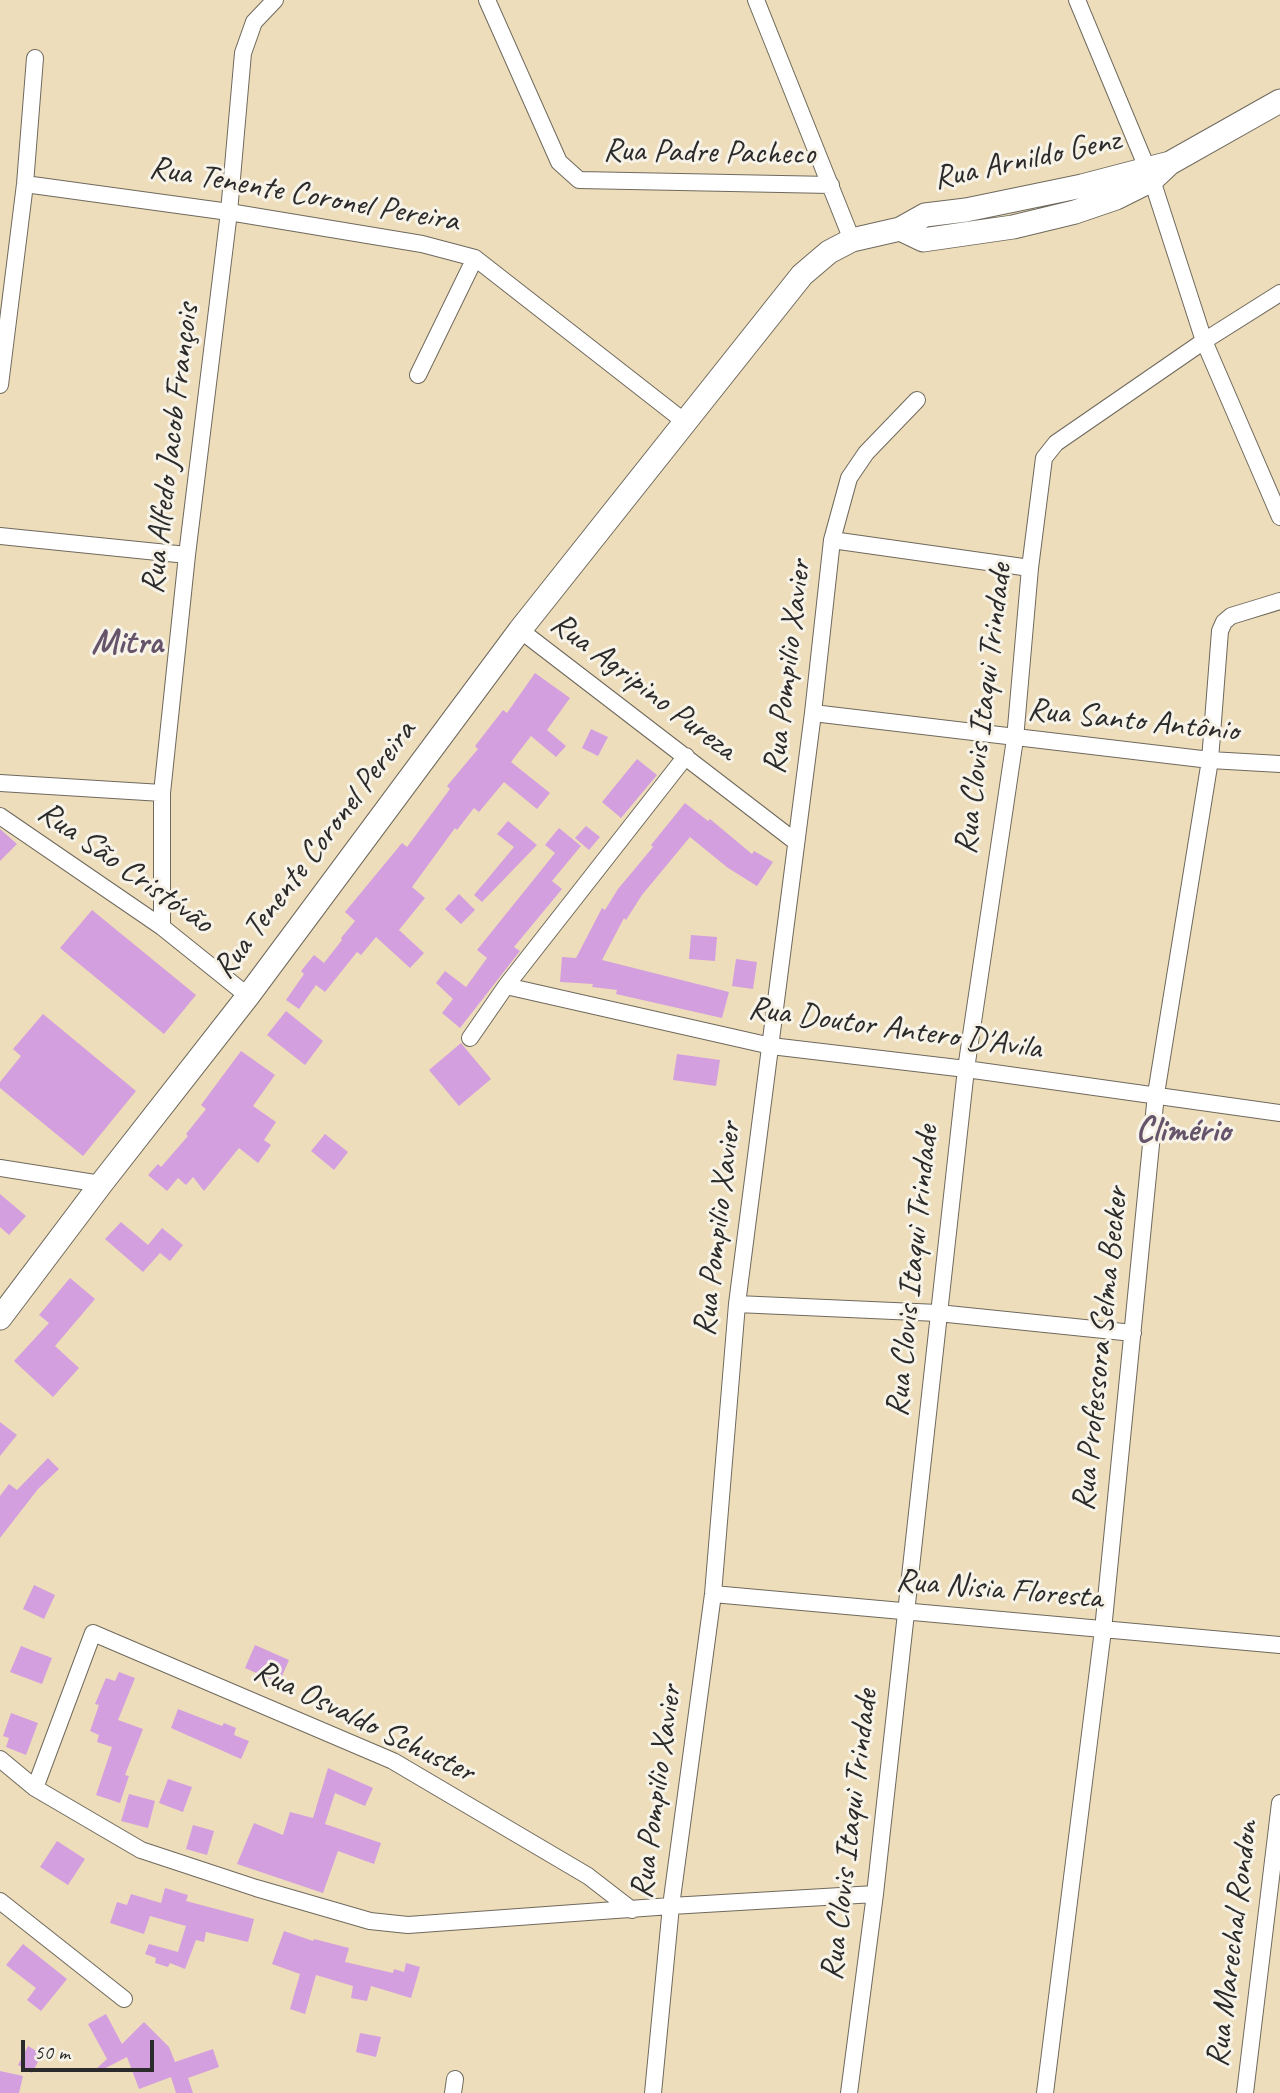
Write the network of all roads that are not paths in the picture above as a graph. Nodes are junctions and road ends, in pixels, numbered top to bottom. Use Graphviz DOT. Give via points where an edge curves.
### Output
graph roads {
  1 [pos="275,0"];
  2 [pos="487,0"];
  3 [pos="756,0"];
  4 [pos="1077,0"];
  5 [pos="35,58"];
  6 [pos="1280,101"];
  7 [pos="1149,174"];
  8 [pos="25,184"];
  9 [pos="831,185"];
  10 [pos="229,212"];
  11 [pos="852,240"];
  12 [pos="475,258"];
  13 [pos="1280,293"];
  14 [pos="1204,341"];
  15 [pos="418,375"];
  16 [pos="0,385"];
  17 [pos="917,400"];
  18 [pos="685,422"];
  19 [pos="1280,517"];
  20 [pos="0,536"];
  21 [pos="832,540"];
  22 [pos="187,555"];
  23 [pos="1030,568"];
  24 [pos="1280,601"];
  25 [pos="520,630"];
  26 [pos="813,713"];
  27 [pos="1015,739"];
  28 [pos="686,756"];
  29 [pos="1210,761"];
  30 [pos="1280,764"];
  31 [pos="0,783"];
  32 [pos="162,793"];
  33 [pos="0,816"];
  34 [pos="796,842"];
  35 [pos="162,927"];
  36 [pos="506,986"];
  37 [pos="248,996"];
  38 [pos="470,1038"];
  39 [pos="771,1046"];
  40 [pos="965,1069"];
  41 [pos="1156,1094"];
  42 [pos="1280,1113"];
  43 [pos="0,1168"];
  44 [pos="101,1184"];
  45 [pos="737,1304"];
  46 [pos="938,1313"];
  47 [pos="0,1318"];
  48 [pos="1133,1333"];
  49 [pos="713,1594"];
  50 [pos="905,1611"];
  51 [pos="1103,1630"];
  52 [pos="1280,1645"];
  53 [pos="0,1759"];
  54 [pos="35,1788"];
  55 [pos="1280,1803"];
  56 [pos="875,1894"];
  57 [pos="0,1901"];
  58 [pos="671,1906"];
  59 [pos="632,1910"];
  60 [pos="124,1999"];
  61 [pos="653,2093"];
  62 [pos="849,2093"];
  63 [pos="1045,2093"];
  64 [pos="1245,2093"];
  1 -- 10 [label="street, Rua Alfedo Jacob François" via="254,22 243,52"];
  2 -- 9 [label="street, Rua Padre Pacheco" via="559,162 579,180"];
  3 -- 9 [label="street"];
  4 -- 7 [label="street"];
  5 -- 8 [label="street"];
  6 -- 7 [label="main road, Rua Arnildo Genz"];
  7 -- 11 [label="main road, Rua Arnildo Genz" via="925,215 900,229"];
  7 -- 14 [label="street"];
  8 -- 10 [label="street, Rua Tenente Coronel Pereira"];
  8 -- 16 [label="street"];
  9 -- 11 [label="street"];
  10 -- 12 [label="street, Rua Tenente Coronel Pereira" via="422,244"];
  10 -- 22 [label="street, Rua Alfedo Jacob François"];
  11 -- 18 [label="main road, Rua Tenente Coronel Pereira" via="828,252 802,275"];
  12 -- 15 [label="street"];
  12 -- 18 [label="street, Rua Tenente Coronel Pereira"];
  13 -- 14 [label="street"];
  14 -- 19 [label="street"];
  14 -- 23 [label="street, Rua Clovis Itaqui Trindade" via="1056,443 1044,458"];
  17 -- 21 [label="street, Rua Pompilio Xavier" via="866,453 849,478"];
  18 -- 25 [label="main road, Rua Tenente Coronel Pereira"];
  20 -- 22 [label="street"];
  21 -- 23 [label="street"];
  21 -- 26 [label="street, Rua Pompilio Xavier"];
  22 -- 32 [label="street, Rua Alfedo Jacob François"];
  23 -- 27 [label="street, Rua Clovis Itaqui Trindade"];
  24 -- 29 [label="street, Rua Professora Selma Becker" via="1231,616 1220,631"];
  25 -- 28 [label="street, Rua Agripino Pureza"];
  25 -- 37 [label="main road, Rua Tenente Coronel Pereira"];
  26 -- 27 [label="street, Rua Santo Antônio"];
  26 -- 34 [label="street, Rua Pompilio Xavier"];
  27 -- 29 [label="street, Rua Santo Antônio"];
  27 -- 40 [label="street, Rua Clovis Itaqui Trindade"];
  28 -- 34 [label="street, Rua Agripino Pureza"];
  28 -- 36 [label="street"];
  29 -- 30 [label="street, Rua Santo Antônio"];
  29 -- 41 [label="street, Rua Professora Selma Becker"];
  31 -- 32 [label="street, Rua São Cristóvão"];
  32 -- 35 [label="street, Rua Alfedo Jacob François"];
  33 -- 35 [label="street, Rua São Cristóvão"];
  34 -- 39 [label="street, Rua Pompilio Xavier"];
  35 -- 37 [label="street, Rua São Cristóvão"];
  36 -- 38 [label="street"];
  36 -- 39 [label="street, Rua Doutor Antero D'Avila"];
  37 -- 44 [label="main road, Rua Tenente Coronel Pereira"];
  39 -- 40 [label="street, Rua Doutor Antero D'Avila"];
  39 -- 45 [label="street, Rua Pompilio Xavier"];
  40 -- 41 [label="street, Rua Doutor Antero D'Avila"];
  40 -- 46 [label="street, Rua Clovis Itaqui Trindade"];
  41 -- 42 [label="street, Rua Doutor Antero D'Avila"];
  41 -- 48 [label="street, Rua Professora Selma Becker"];
  43 -- 44 [label="street"];
  44 -- 47 [label="main road, Rua Tenente Coronel Pereira"];
  45 -- 46 [label="street"];
  45 -- 49 [label="street, Rua Pompilio Xavier"];
  46 -- 48 [label="street"];
  46 -- 50 [label="street, Rua Clovis Itaqui Trindade"];
  48 -- 51 [label="street, Rua Professora Selma Becker"];
  49 -- 50 [label="street, Rua Nisia Floresta"];
  49 -- 58 [label="street, Rua Pompilio Xavier"];
  50 -- 51 [label="street, Rua Nisia Floresta"];
  50 -- 56 [label="street, Rua Clovis Itaqui Trindade"];
  51 -- 52 [label="street, Rua Nisia Floresta"];
  51 -- 63 [label="street, Rua Professora Selma Becker"];
  53 -- 54 [label="street"];
  54 -- 59 [label="street" via="141,1850 370,1921 408,1925"];
  54 -- 59 [label="street, Rua Osvaldo Schuster" via="93,1633 393,1761 578,1869"];
  55 -- 64 [label="street, Rua Marechal Rondon"];
  56 -- 58 [label="street"];
  56 -- 62 [label="street, Rua Clovis Itaqui Trindade"];
  57 -- 60 [label="street"];
  58 -- 59 [label="street"];
  58 -- 61 [label="street, Rua Pompilio Xavier"];
}
